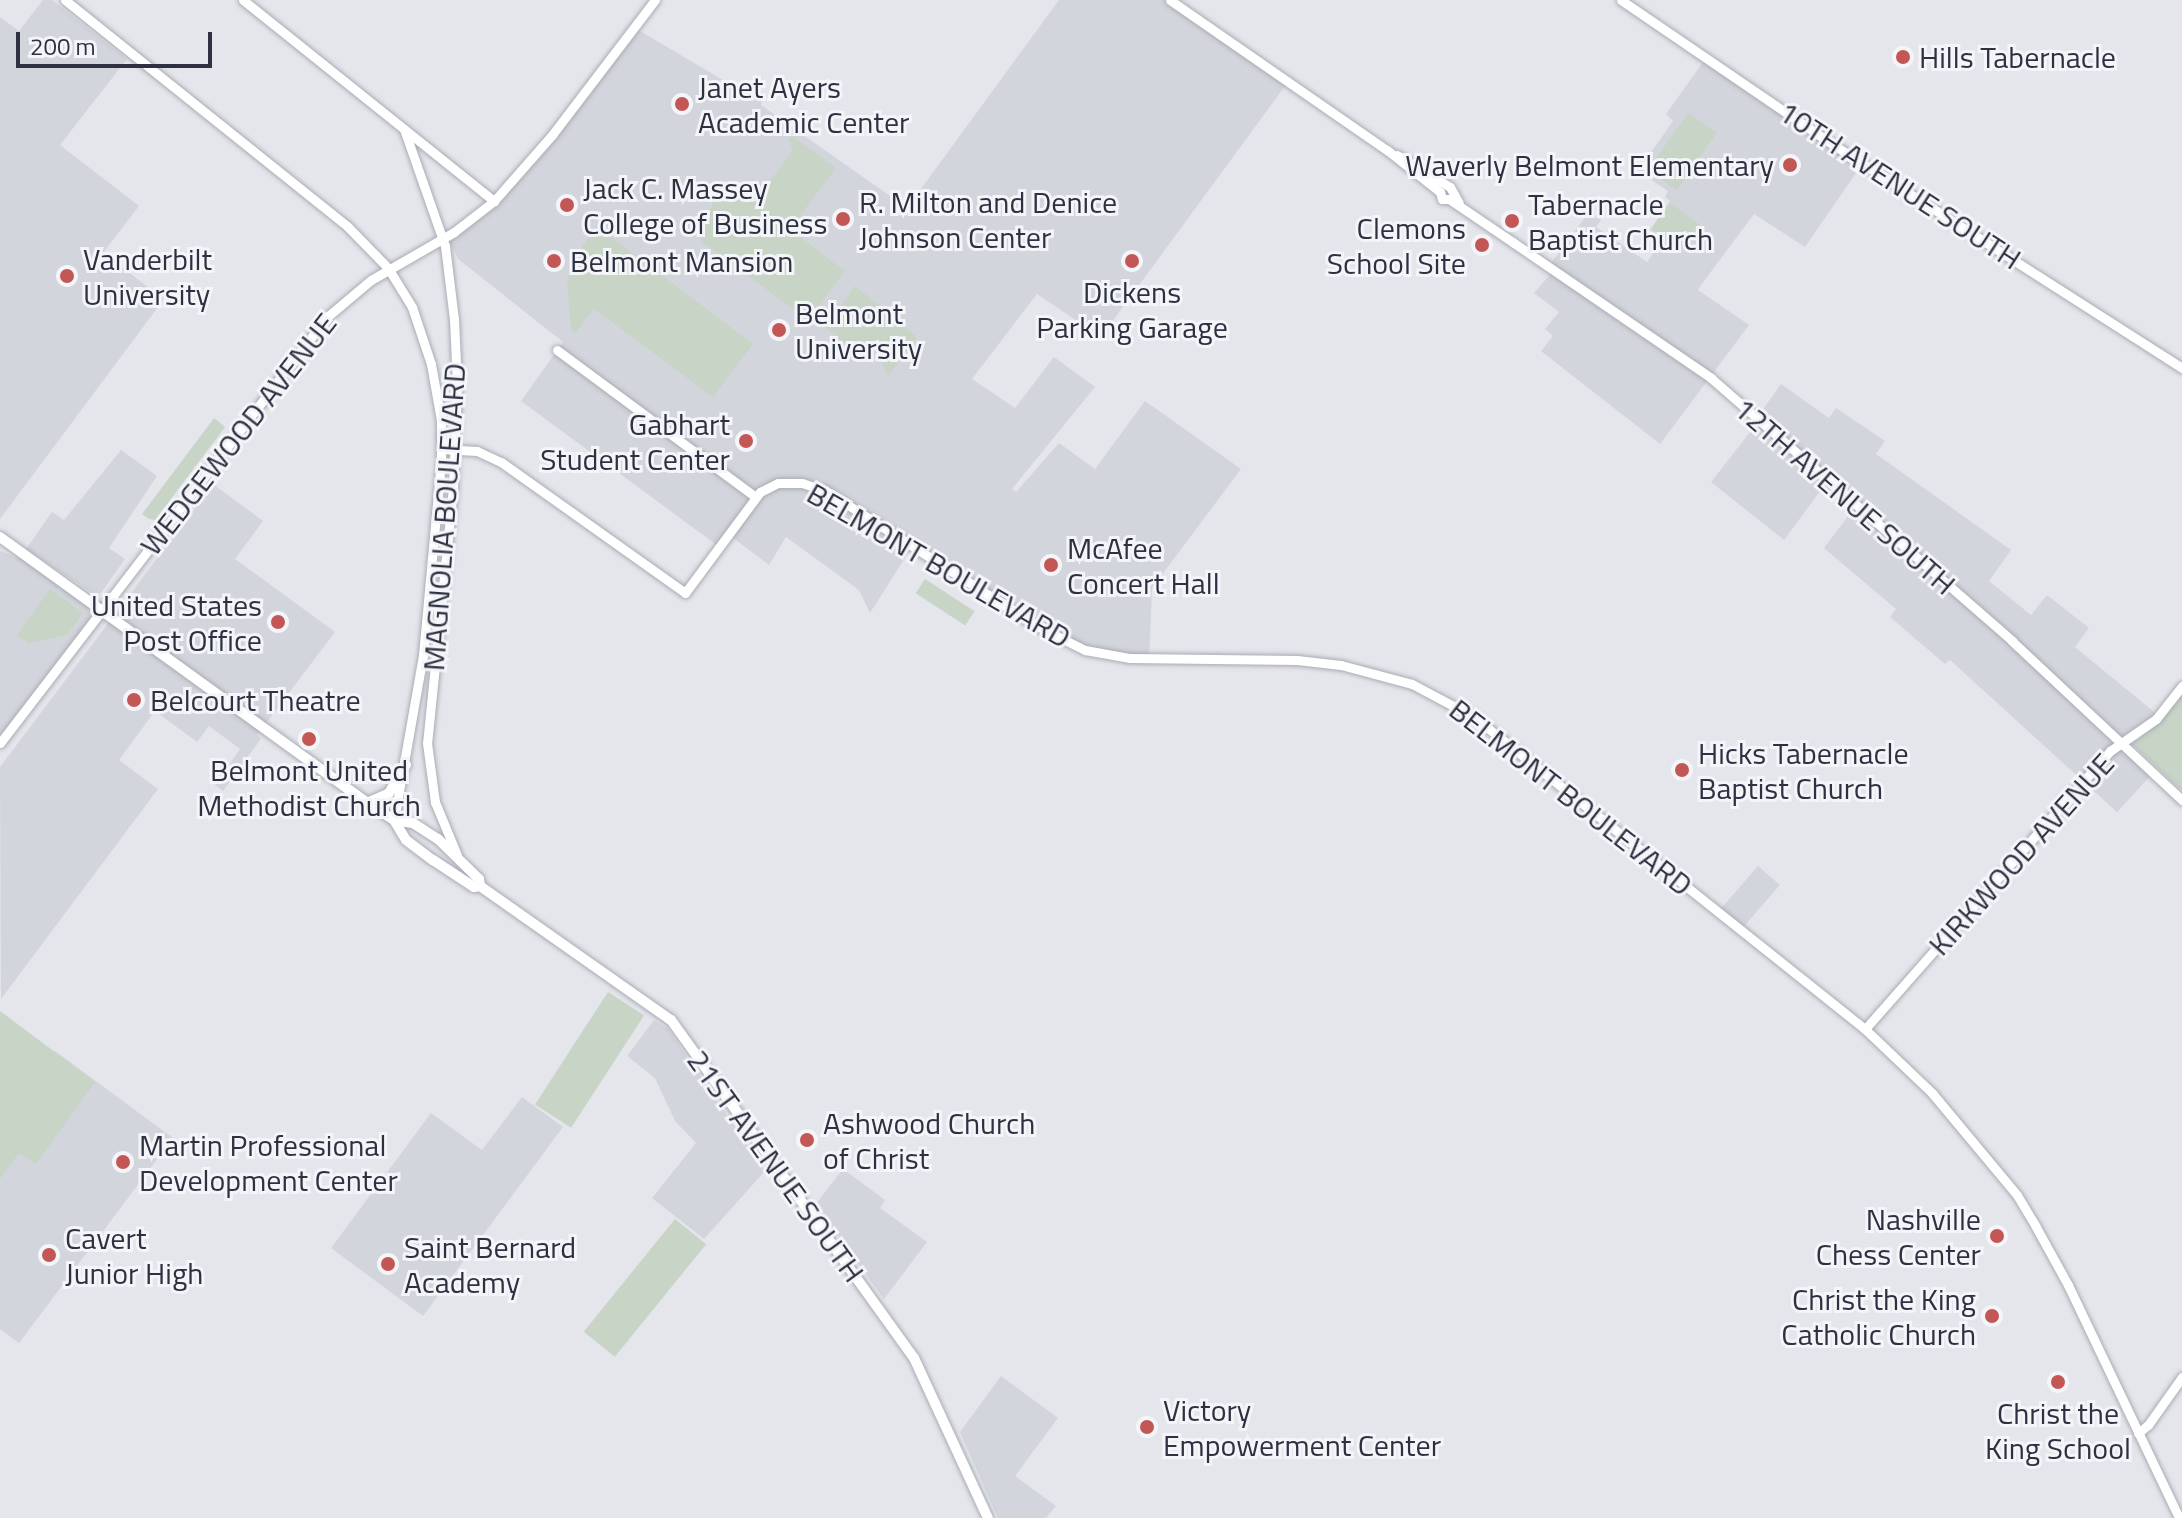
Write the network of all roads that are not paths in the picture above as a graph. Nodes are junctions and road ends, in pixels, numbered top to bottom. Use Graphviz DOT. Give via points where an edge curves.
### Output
graph roads {
  1 [pos="65,0"];
  2 [pos="243,0"];
  3 [pos="655,0"];
  4 [pos="1170,0"];
  5 [pos="1621,0"];
  6 [pos="404,129"];
  7 [pos="494,201"];
  8 [pos="442,238"];
  9 [pos="388,268"];
  10 [pos="557,350"];
  11 [pos="2182,368"];
  12 [pos="441,449"];
  13 [pos="455,449"];
  14 [pos="756,497"];
  15 [pos="0,537"];
  16 [pos="101,612"];
  17 [pos="2182,686"];
  18 [pos="2122,741"];
  19 [pos="0,743"];
  20 [pos="406,765"];
  21 [pos="2182,800"];
  22 [pos="367,803"];
  23 [pos="394,820"];
  24 [pos="458,858"];
  25 [pos="480,886"];
  26 [pos="1865,1029"];
  27 [pos="2182,1377"];
  28 [pos="2138,1433"];
  29 [pos="988,1518"];
  30 [pos="2179,1518"];
  1 -- 9 [label="main road, MAGNOLIA BOULEVARD" via="347,226"];
  2 -- 6 [label="main road"];
  3 -- 7 [label="main road, WEDGEWOOD AVENUE" via="552,135"];
  4 -- 18 [label="main road, 12TH AVENUE SOUTH" via="1442,189 1442,199 1451,197 1711,378"];
  5 -- 11 [label="main road, 10TH AVENUE SOUTH" via="1835,146"];
  6 -- 7 [label="main road"];
  6 -- 8 [label="main road, MAGNOLIA BOULEVARD"];
  7 -- 8 [label="main road, WEDGEWOOD AVENUE"];
  8 -- 9 [label="main road, WEDGEWOOD AVENUE"];
  8 -- 13 [label="main road, MAGNOLIA BOULEVARD" via="456,347"];
  9 -- 12 [label="main road, MAGNOLIA BOULEVARD" via="412,307 431,364"];
  9 -- 16 [label="main road, WEDGEWOOD AVENUE" via="327,317"];
  10 -- 14 [label="main road"];
  12 -- 13 [label="main road"];
  12 -- 20 [label="main road, MAGNOLIA BOULEVARD" via="430,603"];
  13 -- 14 [label="main road" via="477,451 501,462 685,593"];
  13 -- 24 [label="main road, MAGNOLIA BOULEVARD" via="427,731 435,802"];
  14 -- 26 [label="main road, BELMONT BOULEVARD" via="778,483 821,489 1037,626 1099,654 1318,661 1412,684 1474,717 1510,744"];
  15 -- 16 [label="main road, 21ST AVENUE SOUTH"];
  16 -- 19 [label="main road, WEDGEWOOD AVENUE"];
  16 -- 22 [label="main road, 21ST AVENUE SOUTH"];
  17 -- 18 [label="main road, KIRKWOOD AVENUE" via="2156,719"];
  18 -- 21 [label="main road, 12TH AVENUE SOUTH"];
  18 -- 26 [label="main road, KIRKWOOD AVENUE"];
  20 -- 22 [label="main road" via="389,793"];
  20 -- 23 [label="main road, MAGNOLIA BOULEVARD"];
  22 -- 23 [label="main road, 21ST AVENUE SOUTH"];
  23 -- 24 [label="main road, 21ST AVENUE SOUTH" via="413,823"];
  23 -- 25 [label="main road, 21ST AVENUE SOUTH" via="406,840 474,887"];
  24 -- 25 [label="main road, 21ST AVENUE SOUTH"];
  25 -- 29 [label="main road, 21ST AVENUE SOUTH" via="671,1020 914,1358"];
  26 -- 28 [label="main road, BELMONT BOULEVARD" via="1932,1093 2017,1195 2068,1285"];
  27 -- 28 [label="main road"];
  28 -- 30 [label="main road, BELMONT BOULEVARD"];
}
